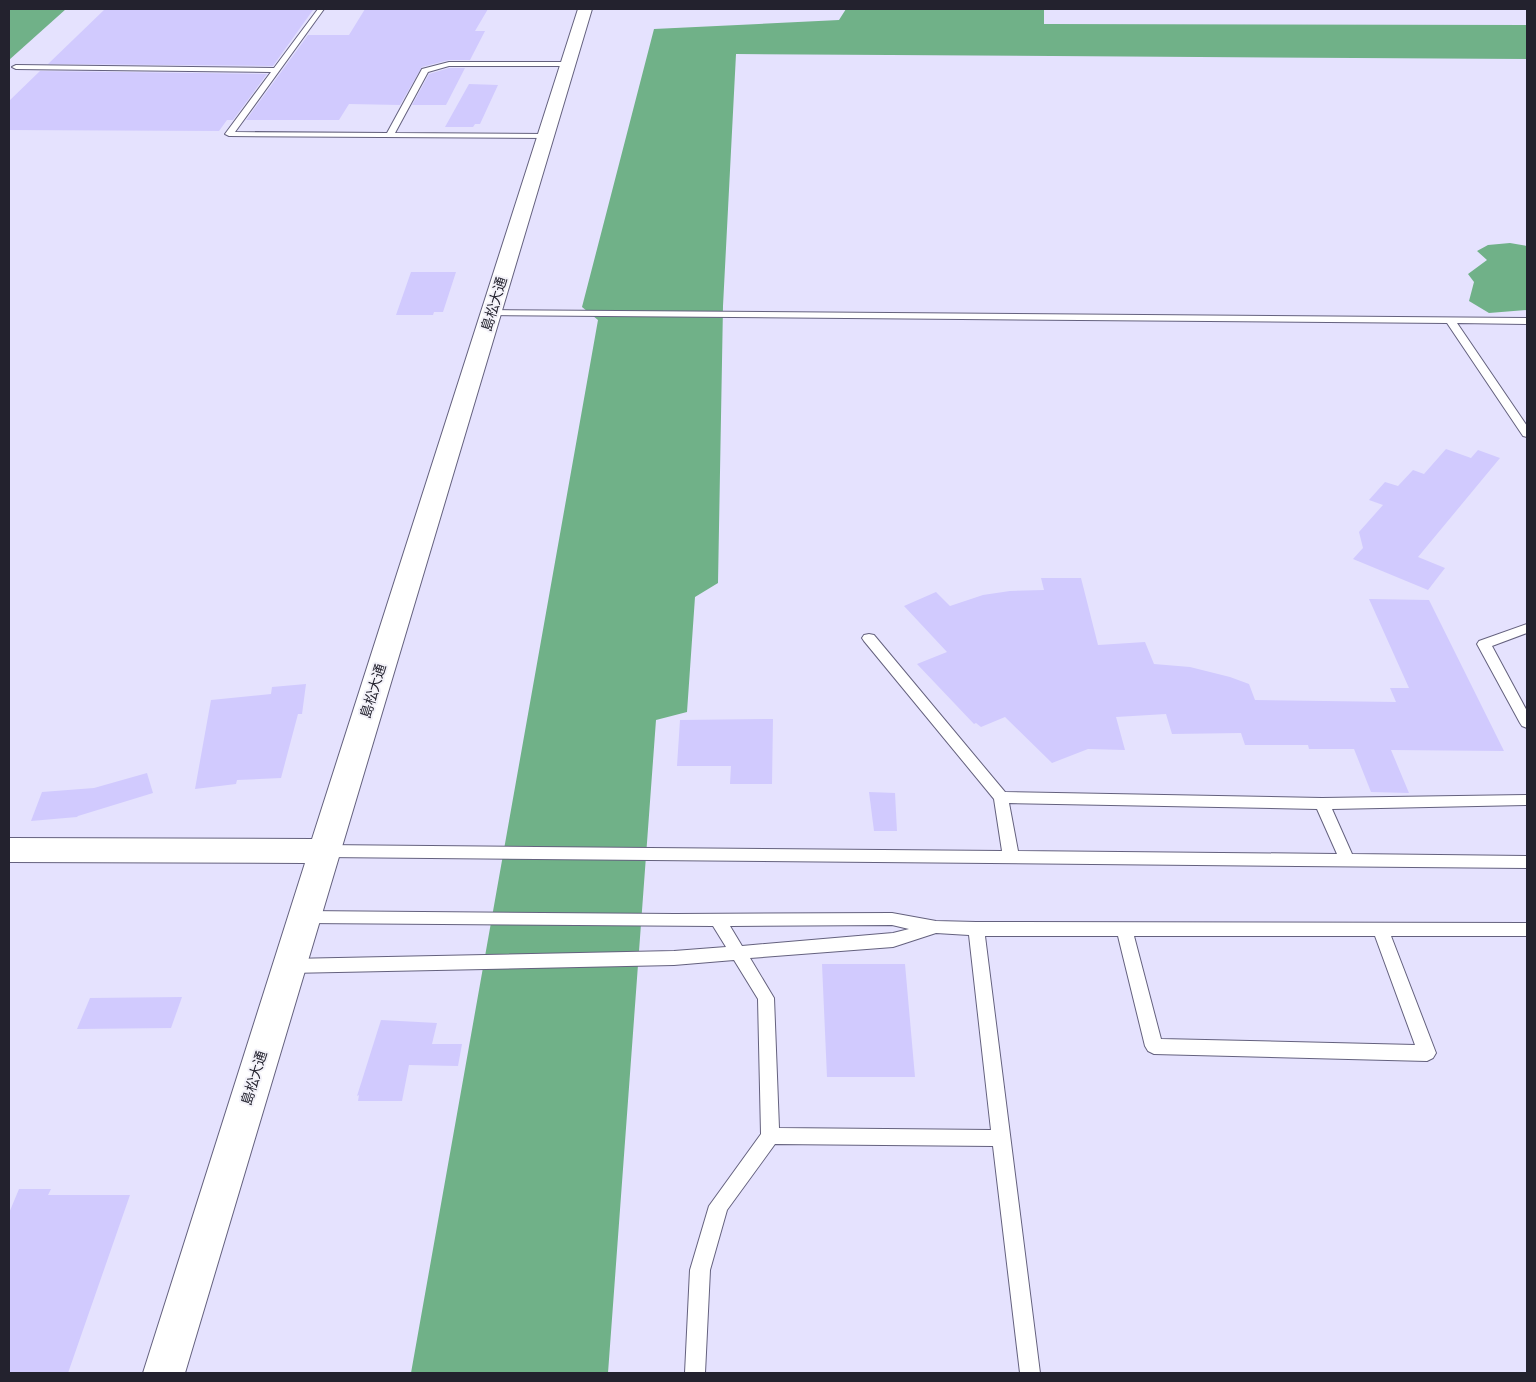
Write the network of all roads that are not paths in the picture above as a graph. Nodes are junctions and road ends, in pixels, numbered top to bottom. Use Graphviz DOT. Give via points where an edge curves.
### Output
graph roads {
  1 [pos="321,9"];
  2 [pos="585,9"];
  3 [pos="568,64"];
  4 [pos="16,67"];
  5 [pos="276,70"];
  6 [pos="390,135"];
  7 [pos="546,136"];
  8 [pos="491,313"];
  9 [pos="1450,320"];
  10 [pos="1527,321"];
  11 [pos="1527,434"];
  12 [pos="1527,628"];
  13 [pos="869,638"];
  14 [pos="1527,724"];
  15 [pos="1001,797"];
  16 [pos="1527,800"];
  17 [pos="1322,804"];
  18 [pos="9,850"];
  19 [pos="324,851"];
  20 [pos="1011,857"];
  21 [pos="1347,860"];
  22 [pos="1527,862"];
  23 [pos="303,917"];
  24 [pos="717,919"];
  25 [pos="936,927"];
  26 [pos="976,928"];
  27 [pos="1124,929"];
  28 [pos="1381,930"];
  29 [pos="1527,930"];
  30 [pos="739,953"];
  31 [pos="288,966"];
  32 [pos="770,1136"];
  33 [pos="1001,1138"];
  34 [pos="164,1373"];
  35 [pos="695,1373"];
  36 [pos="1030,1373"];
  1 -- 5 [label="lane"];
  2 -- 3 [label="street, 島松大通"];
  3 -- 6 [label="lane" via="449,64 425,71"];
  3 -- 7 [label="street, 島松大通"];
  4 -- 5 [label="lane"];
  5 -- 6 [label="lane" via="229,134"];
  6 -- 7 [label="lane"];
  7 -- 8 [label="street, 島松大通"];
  8 -- 9 [label="lane"];
  8 -- 19 [label="street, 島松大通"];
  9 -- 10 [label="lane"];
  9 -- 11 [label="lane"];
  12 -- 14 [label="lane" via="1484,644"];
  13 -- 15 [label="lane"];
  15 -- 17 [label="lane"];
  15 -- 20 [label="lane"];
  16 -- 17 [label="lane"];
  17 -- 21 [label="lane"];
  18 -- 19 [label="street"];
  19 -- 20 [label="lane"];
  19 -- 23 [label="street, 島松大通"];
  20 -- 21 [label="lane"];
  21 -- 22 [label="lane"];
  23 -- 24 [label="lane"];
  23 -- 31 [label="street, 島松大通"];
  24 -- 25 [label="lane" via="892,918"];
  24 -- 30 [label="lane"];
  25 -- 26 [label="lane"];
  25 -- 30 [label="lane" via="893,940"];
  26 -- 27 [label="lane"];
  26 -- 33 [label="lane"];
  27 -- 28 [label="lane"];
  27 -- 28 [label="lane" via="1154,1046 1427,1053"];
  28 -- 29 [label="lane"];
  30 -- 31 [label="lane" via="674,958"];
  30 -- 32 [label="lane" via="766,998"];
  31 -- 34 [label="street, 島松大通"];
  32 -- 33 [label="lane"];
  32 -- 35 [label="lane" via="719,1206 700,1270"];
  33 -- 36 [label="lane"];
}
